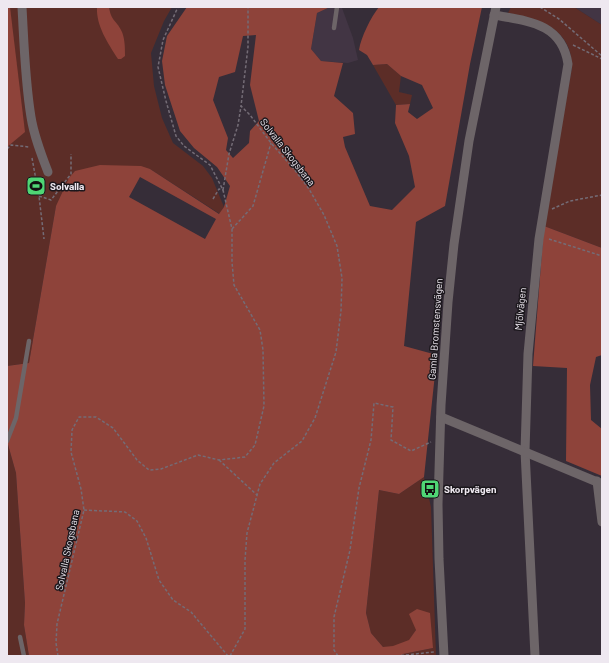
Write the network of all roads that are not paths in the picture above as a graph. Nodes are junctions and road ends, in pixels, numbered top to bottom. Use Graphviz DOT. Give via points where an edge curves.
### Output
graph roads {
  1 [pos="22,7"];
  2 [pos="337,7"];
  3 [pos="495,11"];
  4 [pos="334,28"];
  5 [pos="48,172"];
  6 [pos="28,340"];
  7 [pos="441,417"];
  8 [pos="7,442"];
  9 [pos="525,451"];
  10 [pos="599,483"];
  11 [pos="602,522"];
  12 [pos="20,637"];
  13 [pos="444,654"];
  14 [pos="24,656"];
  15 [pos="535,656"];
  1 -- 5 [label="street" via="31,118 38,148"];
  2 -- 4 [label="lane"];
  3 -- 7 [label="street, Gamla Bromstensvägen" via="469,141 454,244 445,331"];
  3 -- 9 [label="street, Mjölvägen" via="540,25 553,33 567,57 568,70 539,236 528,354"];
  6 -- 8 [label="lane" via="16,418"];
  7 -- 9 [label="street"];
  7 -- 13 [label="street, Gamla Bromstensvägen" via="439,542"];
  9 -- 10 [label="street"];
  9 -- 15 [label="street, Mjölvägen"];
  10 -- 11 [label="street"];
  12 -- 14 [label="lane"];
}
